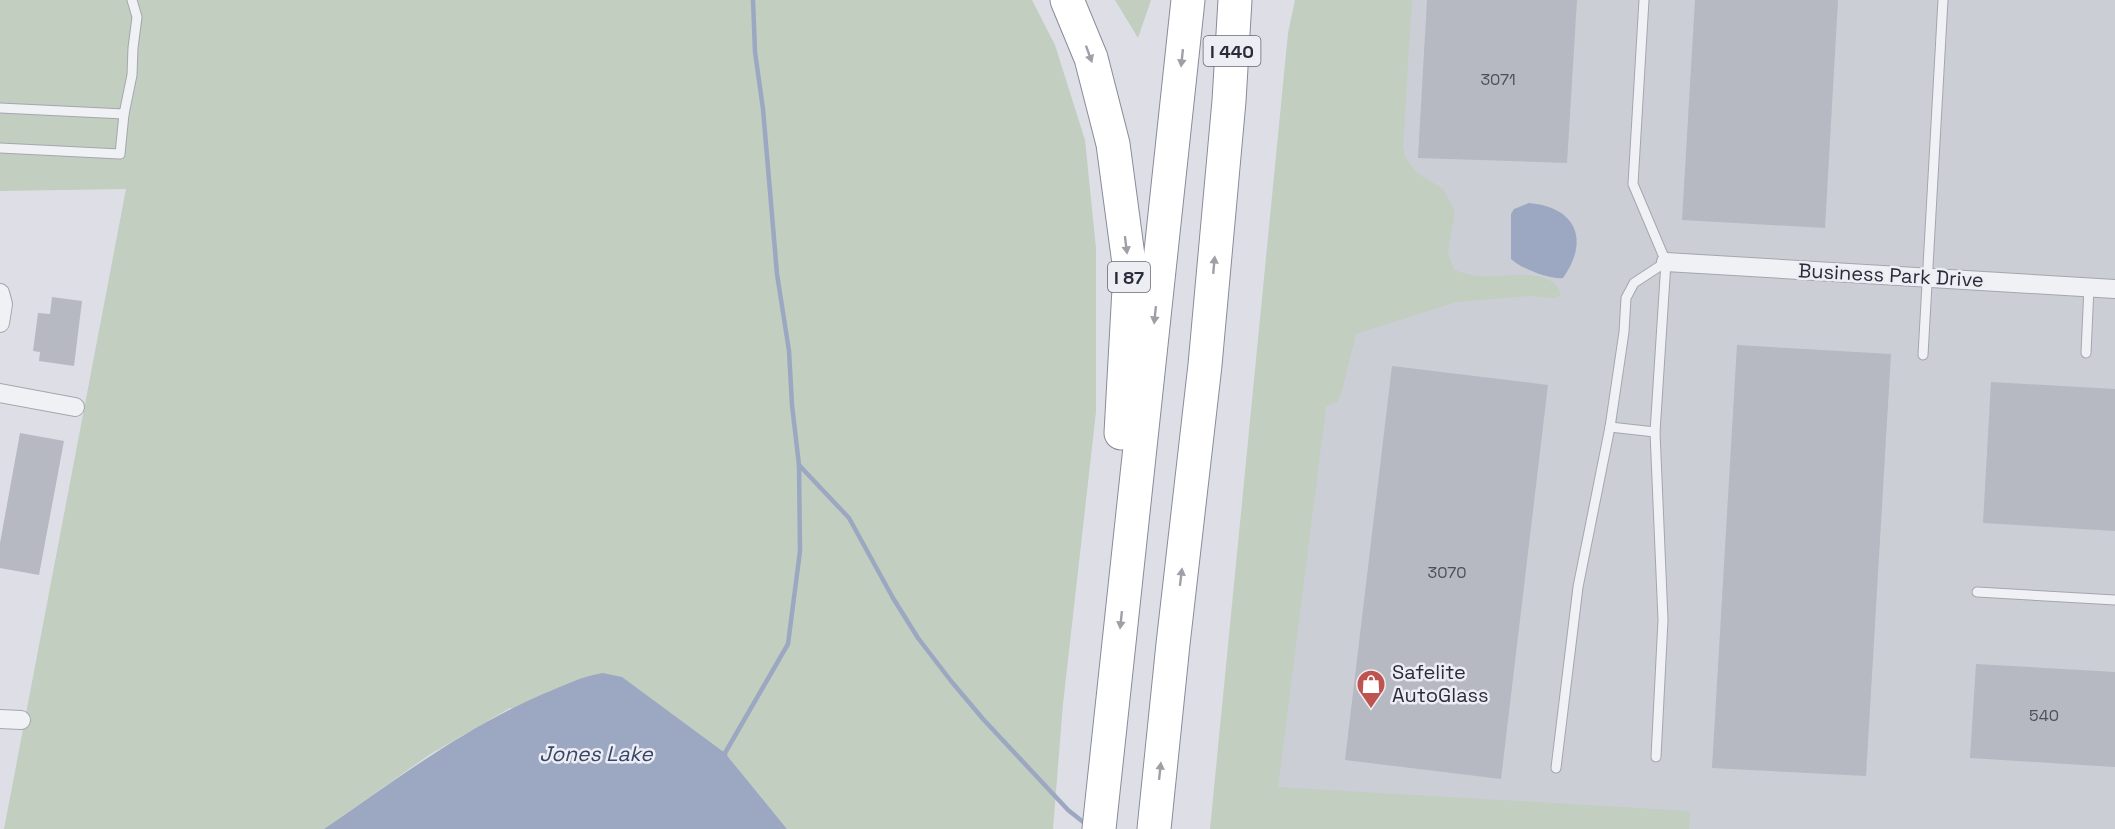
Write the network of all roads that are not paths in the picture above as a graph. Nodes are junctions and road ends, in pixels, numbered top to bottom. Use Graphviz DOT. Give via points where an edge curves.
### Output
graph roads {
  1 [pos="132,0"];
  2 [pos="1067,0"];
  3 [pos="1188,0"];
  4 [pos="1235,0"];
  5 [pos="1252,0"];
  6 [pos="1644,0"];
  7 [pos="1943,0"];
  8 [pos="1229,101"];
  9 [pos="0,108"];
  10 [pos="124,114"];
  11 [pos="0,148"];
  12 [pos="1666,262"];
  13 [pos="1927,278"];
  14 [pos="2089,287"];
  15 [pos="2115,289"];
  16 [pos="0,293"];
  17 [pos="0,323"];
  18 [pos="2086,353"];
  19 [pos="1923,356"];
  20 [pos="0,393"];
  21 [pos="75,407"];
  22 [pos="1610,427"];
  23 [pos="1655,432"];
  24 [pos="1127,561"];
  25 [pos="1977,592"];
  26 [pos="2115,600"];
  27 [pos="0,719"];
  28 [pos="21,720"];
  29 [pos="1656,757"];
  30 [pos="1556,768"];
  31 [pos="1099,829"];
  32 [pos="1154,829"];
  1 -- 10 [label="lane" via="137,17"];
  2 -- 24 [label="highway, I 87, one-way" via="1091,58 1113,144 1130,271 1118,491"];
  3 -- 24 [label="highway, I 440, one-way"];
  4 -- 8 [label="highway, I 440"];
  5 -- 8 [label="highway"];
  6 -- 12 [label="lane" via="1633,184"];
  7 -- 13 [label="lane"];
  32 -- 8 [label="highway, one-way" via="1205,366"];
  9 -- 10 [label="lane"];
  10 -- 11 [label="lane" via="120,154"];
  12 -- 13 [label="street, Business Park Drive"];
  12 -- 22 [label="lane" via="1634,283 1626,298"];
  12 -- 23 [label="lane"];
  13 -- 14 [label="street, Business Park Drive"];
  13 -- 19 [label="lane"];
  14 -- 15 [label="street, Business Park Drive"];
  14 -- 18 [label="lane"];
  16 -- 17 [label="street"];
  20 -- 21 [label="street"];
  22 -- 23 [label="lane"];
  22 -- 30 [label="lane" via="1578,587"];
  23 -- 29 [label="lane" via="1663,620"];
  24 -- 31 [label="highway, I 87, one-way"];
  25 -- 26 [label="lane"];
  27 -- 28 [label="street"];
}
